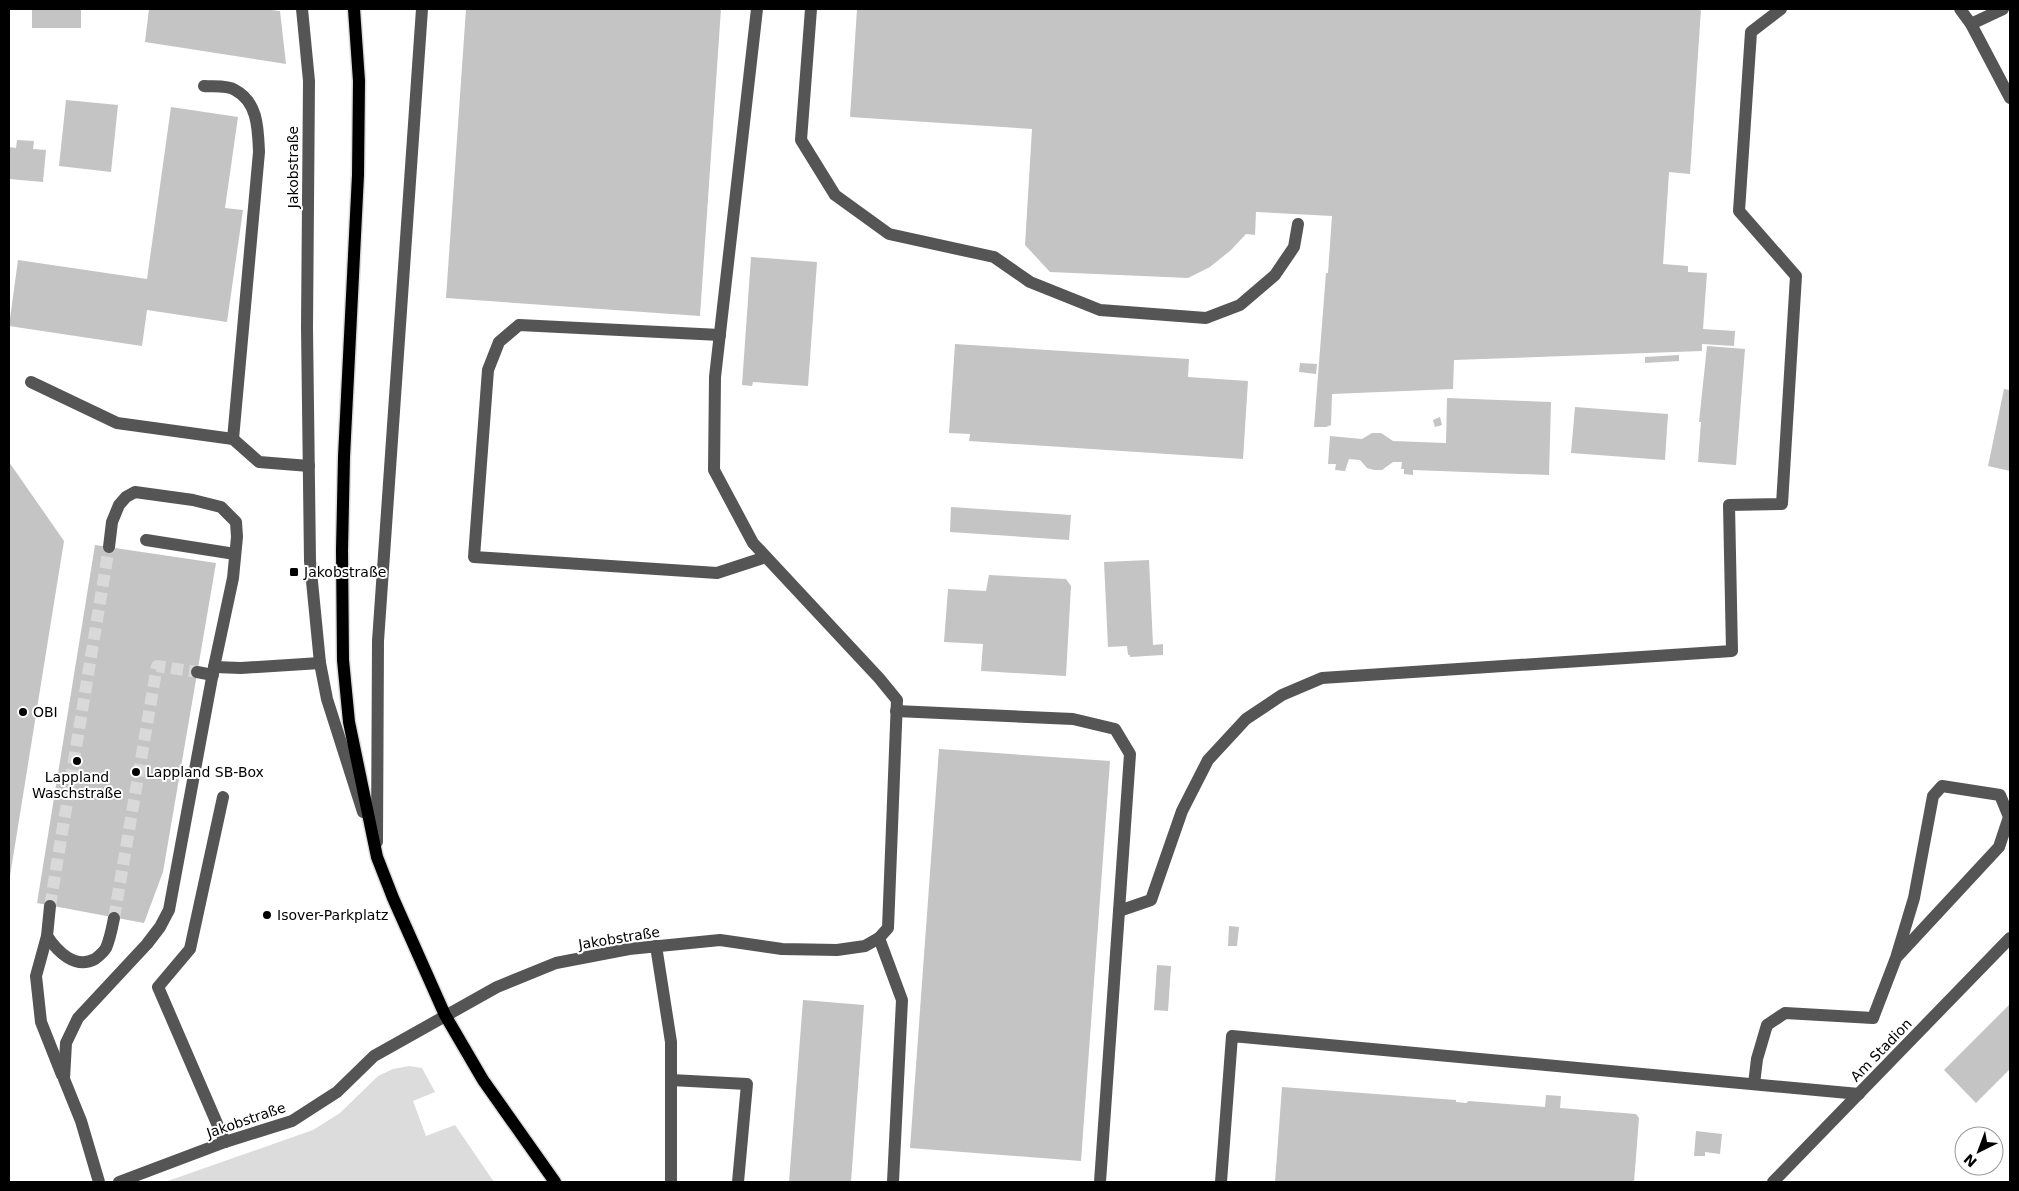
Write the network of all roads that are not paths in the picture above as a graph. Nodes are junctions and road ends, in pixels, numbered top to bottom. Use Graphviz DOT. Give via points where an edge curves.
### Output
graph roads {
  1 [pos="302,9"];
  2 [pos="354,9"];
  3 [pos="422,9"];
  4 [pos="757,9"];
  5 [pos="811,9"];
  6 [pos="1781,9"];
  7 [pos="1960,9"];
  8 [pos="2003,9"];
  9 [pos="1971,24"];
  10 [pos="204,86"];
  11 [pos="2010,98"];
  12 [pos="1298,224"];
  13 [pos="720,335"];
  14 [pos="31,382"];
  15 [pos="233,439"];
  16 [pos="308,466"];
  17 [pos="146,540"];
  18 [pos="108,547"];
  19 [pos="235,554"];
  20 [pos="766,557"];
  21 [pos="320,663"];
  22 [pos="213,671"];
  23 [pos="197,672"];
  24 [pos="896,712"];
  25 [pos="223,797"];
  26 [pos="377,857"];
  27 [pos="50,906"];
  28 [pos="1118,912"];
  29 [pos="114,918"];
  30 [pos="47,936"];
  31 [pos="879,938"];
  32 [pos="2010,938"];
  33 [pos="656,946"];
  34 [pos="1896,958"];
  35 [pos="445,1015"];
  36 [pos="64,1080"];
  37 [pos="671,1080"];
  38 [pos="1754,1084"];
  39 [pos="1859,1094"];
  40 [pos="225,1142"];
  41 [pos="99,1182"];
  42 [pos="119,1182"];
  43 [pos="555,1182"];
  44 [pos="671,1182"];
  45 [pos="738,1182"];
  46 [pos="893,1182"];
  47 [pos="1100,1182"];
  48 [pos="1221,1182"];
  49 [pos="1773,1182"];
  1 -- 16 [label="street, Jakobstraße" via="309,81"];
  2 -- 26 [label="main road" via="359,81 358,175 344,456 343,660 349,722"];
  3 -- 26 [label="street, Jakobstraße" via="378,641"];
  4 -- 13 [label="street"];
  5 -- 12 [label="street" via="801,140 835,195 889,234 994,258 1030,282 1100,310 1206,318 1240,305 1274,275 1294,247"];
  6 -- 28 [label="street" via="1752,32 1739,211 1796,276 1782,504 1729,505 1732,652 1314,681 1282,695 1246,719 1208,760 1182,811 1151,900"];
  7 -- 9 [label="street"];
  8 -- 9 [label="street"];
  9 -- 11 [label="street"];
  10 -- 15 [label="street" via="234,89 249,101 258,124 259,152"];
  13 -- 20 [label="street" via="715,377 714,470 753,543"];
  13 -- 20 [label="street" via="519,325 499,342 488,370 474,557 717,573"];
  14 -- 15 [label="street" via="117,423"];
  15 -- 16 [label="street" via="258,462"];
  16 -- 21 [label="street, Jakobstraße" via="310,561"];
  17 -- 19 [label="street"];
  18 -- 19 [label="street" via="119,505 135,492 221,507 236,522"];
  19 -- 22 [label="street"];
  20 -- 24 [label="street" via="879,678 897,700"];
  21 -- 22 [label="street"];
  21 -- 26 [label="street, Jakobstraße" via="328,700"];
  22 -- 23 [label="street"];
  22 -- 36 [label="street" via="169,910 147,944 78,1018 66,1044"];
  24 -- 28 [label="street" via="1073,719 1115,729 1130,754"];
  24 -- 31 [label="street" via="888,928"];
  25 -- 40 [label="street" via="190,949 158,987"];
  26 -- 35 [label="main road, Jakobstraße"];
  27 -- 30 [label="street"];
  28 -- 47 [label="street"];
  29 -- 30 [label="street" via="106,948 93,960 78,962 66,957"];
  30 -- 36 [label="street" via="36,976 41,1022"];
  31 -- 33 [label="street, Jakobstraße" via="865,946 837,950 782,949 720,940"];
  31 -- 46 [label="street" via="902,1000"];
  32 -- 39 [label="street, Am Stadion"];
  33 -- 35 [label="street, Jakobstraße" via="556,963 497,987"];
  33 -- 37 [label="street" via="671,1042"];
  34 -- 34 [label="street" via="1999,847 2009,818 2000,795 1942,786 1933,796 1914,898"];
  34 -- 38 [label="street" via="1872,1018 1785,1012 1767,1024"];
  35 -- 40 [label="street, Jakobstraße" via="374,1056 337,1092 292,1121"];
  35 -- 43 [label="main road, Jakobstraße" via="483,1080"];
  36 -- 41 [label="street" via="81,1121"];
  37 -- 44 [label="street"];
  37 -- 45 [label="street" via="747,1084"];
  38 -- 39 [label="street"];
  38 -- 48 [label="street" via="1232,1036"];
  39 -- 49 [label="street, Am Stadion"];
  40 -- 42 [label="street, Jakobstraße"];
}
